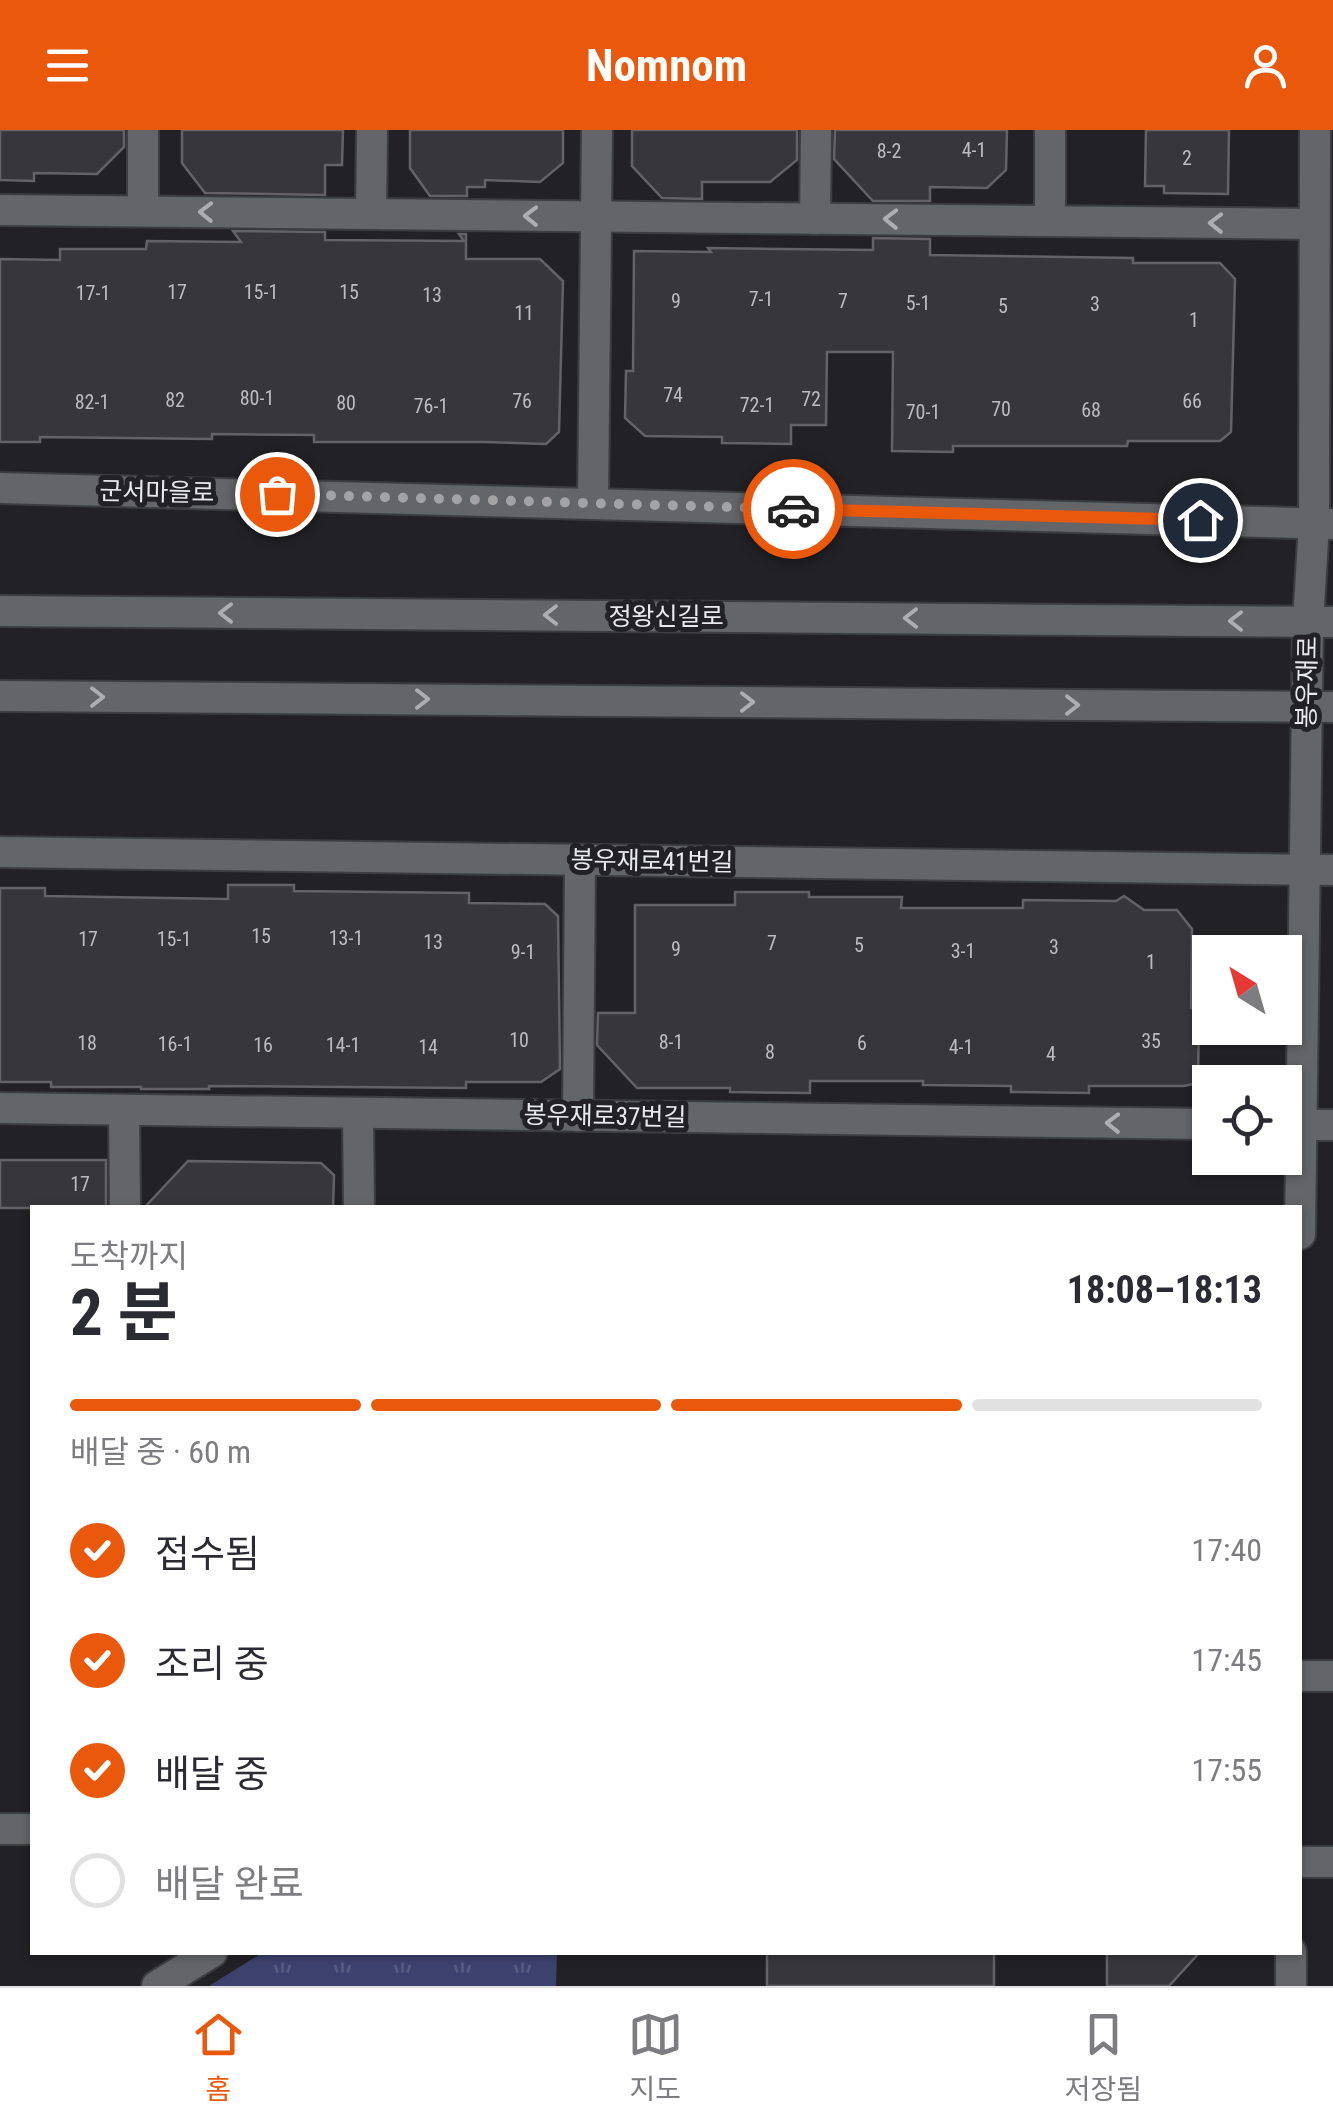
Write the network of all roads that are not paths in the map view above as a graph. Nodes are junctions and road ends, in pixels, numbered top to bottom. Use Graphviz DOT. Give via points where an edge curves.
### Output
graph roads {
  1 [pos="142,130"];
  2 [pos="372,130"];
  3 [pos="596,130"];
  4 [pos="816,130"];
  5 [pos="1050,130"];
  6 [pos="1314,130"];
  7 [pos="0,210"];
  8 [pos="143,211"];
  9 [pos="370,214"];
  10 [pos="596,216"];
  11 [pos="815,218"];
  12 [pos="1050,221"];
  13 [pos="1323,224"];
  14 [pos="0,488"];
  15 [pos="593,502"];
  16 [pos="1323,524"];
  17 [pos="0,611"];
  18 [pos="1321,622"];
  19 [pos="0,696"];
  20 [pos="1320,707"];
  21 [pos="0,852"];
  22 [pos="580,860"];
  23 [pos="1319,869"];
  24 [pos="1299,1065"];
  25 [pos="0,1108"];
  26 [pos="124,1110"];
  27 [pos="358,1113"];
  28 [pos="578,1116"];
  29 [pos="1192,1124"];
  30 [pos="1302,1125"];
  31 [pos="1333,1126"];
  32 [pos="1296,1175"];
  33 [pos="126,1205"];
  34 [pos="359,1205"];
  35 [pos="1298,1205"];
  36 [pos="1302,1676"];
  37 [pos="1333,1676"];
  38 [pos="0,1828"];
  39 [pos="30,1828"];
  40 [pos="1302,1862"];
  41 [pos="1333,1862"];
  42 [pos="207,1955"];
  43 [pos="1291,1955"];
  44 [pos="157,1986"];
  45 [pos="1291,1986"];
  1 -- 8 [label="street"];
  2 -- 9 [label="street"];
  3 -- 10 [label="street"];
  4 -- 11 [label="street"];
  5 -- 12 [label="street"];
  6 -- 13 [label="street, 봉우재로"];
  7 -- 8 [label="street"];
  9 -- 8 [label="street, one-way"];
  10 -- 9 [label="street, one-way"];
  10 -- 11 [label="street"];
  10 -- 15 [label="street"];
  12 -- 11 [label="street, one-way"];
  13 -- 12 [label="street, one-way"];
  13 -- 16 [label="street, 봉우재로"];
  14 -- 15 [label="street, 군서마을로"];
  15 -- 16 [label="street, 군서마을로"];
  16 -- 18 [label="street, 봉우재로"];
  18 -- 17 [label="street, 정왕신길로, one-way"];
  18 -- 20 [label="street, 봉우재로"];
  19 -- 20 [label="street, one-way"];
  20 -- 23 [label="street, 봉우재로"];
  21 -- 22 [label="street, 봉우재로41번길"];
  22 -- 23 [label="street, 봉우재로41번길"];
  22 -- 28 [label="street"];
  23 -- 24 [label="street, 봉우재로"];
  25 -- 26 [label="street, 봉우재로37번길"];
  26 -- 27 [label="street, 봉우재로37번길"];
  26 -- 33 [label="street"];
  27 -- 28 [label="street, 봉우재로37번길"];
  27 -- 34 [label="street"];
  29 -- 28 [label="street, 봉우재로37번길, one-way"];
  30 -- 31 [label="street"];
  32 -- 35 [label="street, 봉우재로"];
  36 -- 37 [label="street"];
  38 -- 39 [label="street"];
  40 -- 41 [label="street"];
  42 -- 44 [label="street"];
  43 -- 45 [label="street"];
}
